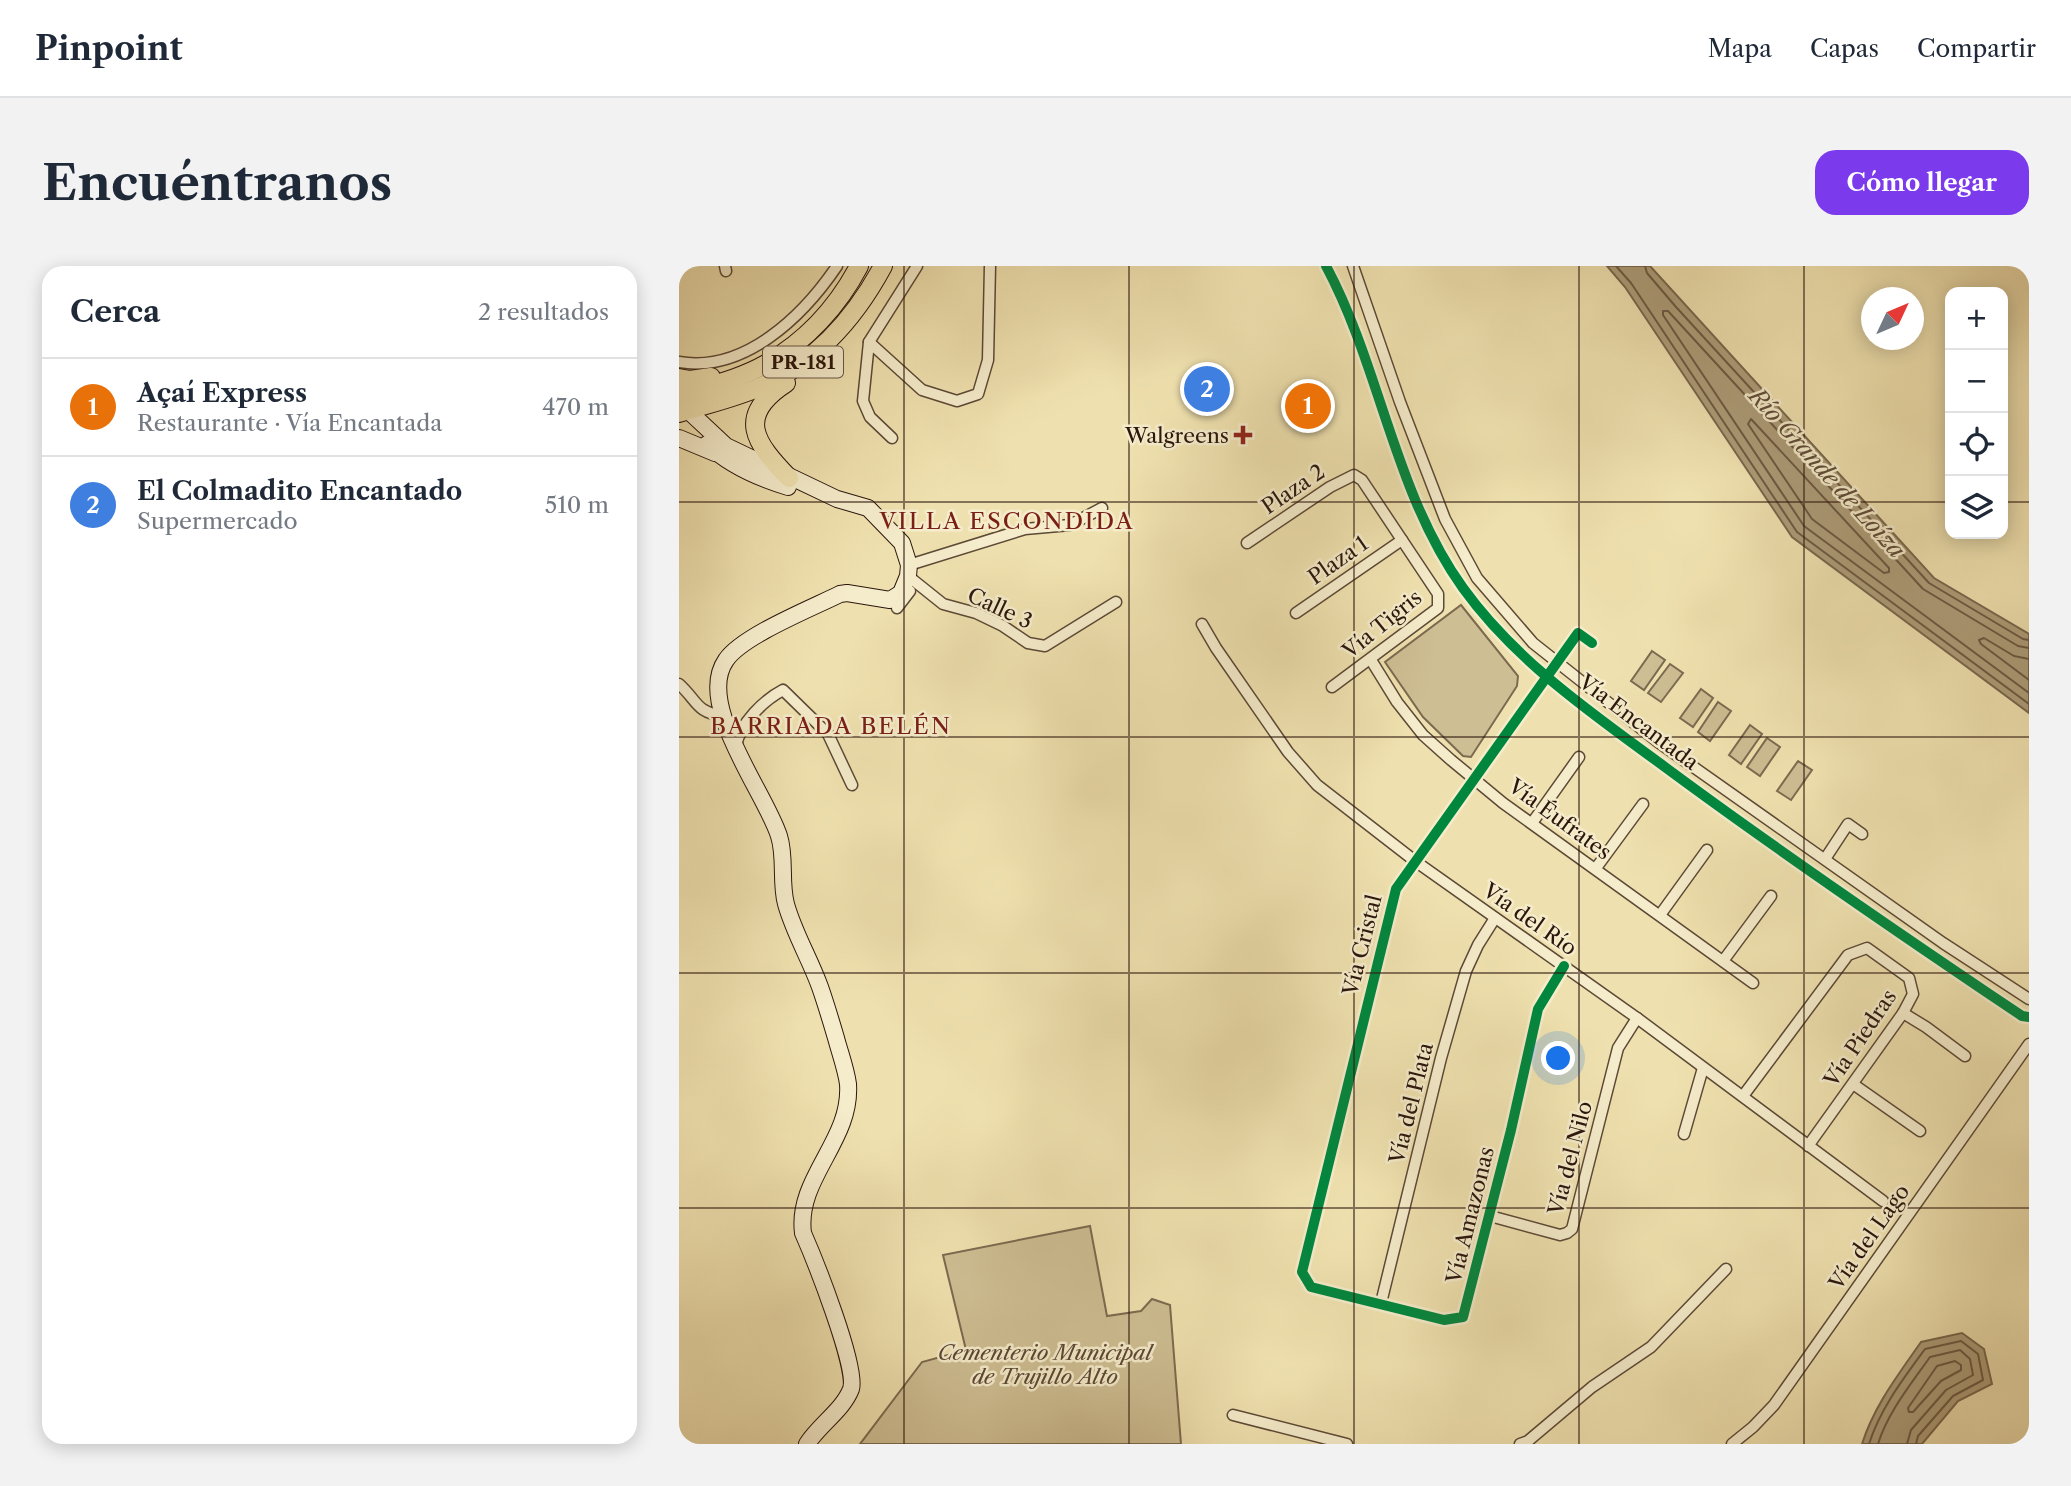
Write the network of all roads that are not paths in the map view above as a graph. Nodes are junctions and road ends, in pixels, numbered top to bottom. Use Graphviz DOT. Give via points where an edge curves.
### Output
graph roads {
  1 [pos="837,266"];
  2 [pos="859,266"];
  3 [pos="883,266"];
  4 [pos="917,266"];
  5 [pos="990,266"];
  6 [pos="1326,266"];
  7 [pos="1353,266"];
  8 [pos="869,342"];
  9 [pos="822,347"];
  10 [pos="679,362"];
  11 [pos="741,374"];
  12 [pos="679,378"];
  13 [pos="681,407"];
  14 [pos="679,438"];
  15 [pos="892,438"];
  16 [pos="717,453"];
  17 [pos="789,478"];
  18 [pos="1362,480"];
  19 [pos="815,489"];
  20 [pos="1102,508"];
  21 [pos="1402,540"];
  22 [pos="1247,543"];
  23 [pos="911,575"];
  24 [pos="1116,602"];
  25 [pos="897,608"];
  26 [pos="1296,613"];
  27 [pos="1202,624"];
  28 [pos="1592,643"];
  29 [pos="1371,660"];
  30 [pos="1557,663"];
  31 [pos="1547,676"];
  32 [pos="679,684"];
  33 [pos="1332,687"];
  34 [pos="723,716"];
  35 [pos="736,746"];
  36 [pos="1580,757"];
  37 [pos="1475,780"];
  38 [pos="852,785"];
  39 [pos="1643,804"];
  40 [pos="1532,823"];
  41 [pos="1862,834"];
  42 [pos="1707,850"];
  43 [pos="1825,859"];
  44 [pos="1415,860"];
  45 [pos="1596,868"];
  46 [pos="1770,895"];
  47 [pos="1660,915"];
  48 [pos="1495,918"];
  49 [pos="1723,961"];
  50 [pos="1564,966"];
  51 [pos="1753,983"];
  52 [pos="2029,999"];
  53 [pos="1903,1013"];
  54 [pos="2029,1017"];
  55 [pos="1637,1018"];
  56 [pos="2029,1044"];
  57 [pos="1965,1056"];
  58 [pos="1703,1068"];
  59 [pos="1853,1084"];
  60 [pos="1743,1096"];
  61 [pos="1920,1131"];
  62 [pos="1684,1134"];
  63 [pos="1808,1146"];
  64 [pos="1883,1201"];
  65 [pos="1490,1216"];
  66 [pos="1726,1269"];
  67 [pos="1306,1279"];
  68 [pos="1381,1303"];
  69 [pos="1233,1415"];
  70 [pos="807,1444"];
  71 [pos="1347,1444"];
  72 [pos="1520,1444"];
  73 [pos="1732,1444"];
  1 -- 10 [label="street" via="804,309 751,348 698,365"];
  2 -- 11 [label="main road, PR-181" via="840,299 810,331 766,364"];
  3 -- 9 [label="main road, PR-181" via="853,314"];
  4 -- 8 [label="street"];
  5 -- 8 [label="street" via="988,360 978,394 957,401 922,390"];
  6 -- 31 [label="street, Vía Encantada" via="1354,327 1428,528 1463,588 1522,656"];
  7 -- 30 [label="street, Vía Encantada" via="1445,519 1477,578 1533,643"];
  8 -- 15 [label="street" via="863,401 870,417"];
  9 -- 13 [label="main road, PR-181" via="793,370 760,387"];
  9 -- 17 [label="main road" via="816,360 766,399 759,413 756,435 761,446"];
  11 -- 12 [label="main road" via="730,371 705,379"];
  11 -- 13 [label="main road, PR-181"];
  13 -- 16 [label="main road"];
  13 -- 17 [label="main road" via="726,446"];
  14 -- 16 [label="main road"];
  16 -- 19 [label="main road" via="748,473 787,487"];
  17 -- 19 [label="main road"];
  18 -- 21 [label="street, Vía Tigris"];
  18 -- 22 [label="street, Plaza 2" via="1354,475 1343,479"];
  19 -- 23 [label="main road" via="868,508 902,543"];
  20 -- 23 [label="street" via="1070,525 1025,529"];
  21 -- 26 [label="street, Plaza 1"];
  21 -- 29 [label="street, Vía Tigris" via="1439,594 1438,608"];
  23 -- 24 [label="street, Calle 3" via="943,604 976,613 1028,643 1045,646"];
  23 -- 25 [label="street"];
  23 -- 34 [label="main road" via="901,593 890,600 840,594 735,650 722,666 717,684"];
  27 -- 44 [label="street, Vía del Río" via="1288,752 1317,785"];
  28 -- 30 [label="street, Vía Cristal" via="1578,634"];
  29 -- 33 [label="street, Vía Tigris"];
  29 -- 37 [label="street, Vía Éufrates" via="1423,735"];
  30 -- 31 [label="street, Vía Cristal"];
  30 -- 43 [label="street, Vía Encantada" via="1658,742"];
  31 -- 37 [label="street, Vía Cristal"];
  31 -- 54 [label="street, Vía Encantada" via="1741,824 1894,931"];
  32 -- 34 [label="street" via="699,708"];
  34 -- 35 [label="main road"];
  35 -- 38 [label="street" via="737,736 766,699 783,690 828,734"];
  35 -- 70 [label="main road" via="778,833 786,902 820,988 848,1084 843,1122 816,1171 801,1222 853,1381 842,1403"];
  36 -- 40 [label="street"];
  37 -- 40 [label="street, Vía Éufrates"];
  37 -- 44 [label="street, Vía Cristal"];
  39 -- 45 [label="street"];
  40 -- 45 [label="street, Vía Éufrates"];
  41 -- 43 [label="street" via="1848,824"];
  42 -- 47 [label="street"];
  43 -- 52 [label="street, Vía Encantada"];
  44 -- 48 [label="street, Vía del Río"];
  44 -- 67 [label="street, Vía Cristal" via="1396,889 1390,912 1302,1272"];
  45 -- 47 [label="street, Vía Éufrates"];
  46 -- 49 [label="street"];
  47 -- 49 [label="street, Vía Éufrates"];
  48 -- 50 [label="street, Vía del Río"];
  48 -- 68 [label="street, Vía del Plata" via="1466,971"];
  49 -- 51 [label="street, Vía Éufrates"];
  50 -- 55 [label="street, Vía del Río"];
  50 -- 65 [label="street, Vía Amazonas" via="1538,1009"];
  53 -- 57 [label="street"];
  53 -- 59 [label="street, Vía Piedras"];
  53 -- 60 [label="street, Vía Piedras" via="1913,994 1909,978 1867,948 1848,955"];
  55 -- 58 [label="street, Vía del Río"];
  55 -- 65 [label="street, Vía del Nilo" via="1618,1048 1572,1228 1560,1235"];
  56 -- 73 [label="street, Vía del Lago" via="1774,1405"];
  58 -- 60 [label="street, Vía del Río"];
  58 -- 62 [label="street"];
  59 -- 61 [label="street"];
  59 -- 63 [label="street, Vía Piedras"];
  60 -- 63 [label="street, Vía del Río"];
  63 -- 64 [label="street, Vía del Río"];
  65 -- 68 [label="street, Vía Amazonas" via="1463,1317 1444,1320"];
  66 -- 72 [label="street" via="1651,1347"];
  67 -- 68 [label="street, Vía Amazonas" via="1311,1287"];
  69 -- 71 [label="street"];
}
